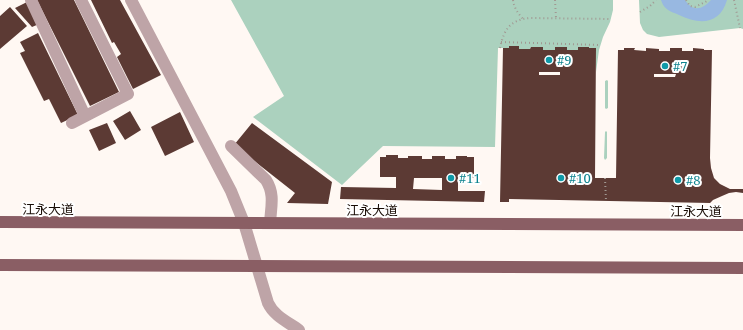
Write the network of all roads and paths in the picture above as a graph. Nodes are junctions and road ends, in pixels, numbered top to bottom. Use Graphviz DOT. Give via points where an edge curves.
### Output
graph roads {
  1 [pos="31,0"];
  2 [pos="81,0"];
  3 [pos="131,0"];
  4 [pos="512,0"];
  5 [pos="555,0"];
  6 [pos="656,0"];
  7 [pos="686,0"];
  8 [pos="709,0"];
  9 [pos="734,0"];
  10 [pos="640,12"];
  11 [pos="556,18"];
  12 [pos="523,19"];
  13 [pos="610,19"];
  14 [pos="740,28"];
  15 [pos="501,42"];
  16 [pos="600,45"];
  17 [pos="500,48"];
  18 [pos="85,116"];
  19 [pos="72,123"];
  20 [pos="231,146"];
  21 [pos="606,178"];
  22 [pos="606,201"];
  23 [pos="0,222"];
  24 [pos="244,223"];
  25 [pos="270,223"];
  26 [pos="743,225"];
  27 [pos="0,265"];
  28 [pos="257,266"];
  29 [pos="743,268"];
  30 [pos="299,330"];
  1 -- 18 [label="street"];
  2 -- 18 [label="street" via="128,94"];
  3 -- 24 [label="street" via="231,191"];
  4 -- 12 [label="path" via="516,12"];
  5 -- 11 [label="path"];
  6 -- 10 [label="path"];
  7 -- 8 [label="path" via="690,6 695,7"];
  9 -- 14 [label="path"];
  11 -- 12 [label="path"];
  11 -- 13 [label="path"];
  12 -- 15 [label="path" via="507,28"];
  15 -- 16 [label="path"];
  15 -- 17 [label="path"];
  18 -- 19 [label="street"];
  20 -- 25 [label="street" via="270,187"];
  21 -- 22 [label="path"];
  23 -- 24 [label="main road, 江永大道"];
  24 -- 25 [label="main road, 江永大道"];
  24 -- 28 [label="street"];
  25 -- 26 [label="main road, 江永大道"];
  27 -- 28 [label="main road"];
  28 -- 29 [label="main road"];
  28 -- 30 [label="street" via="271,309"];
}
